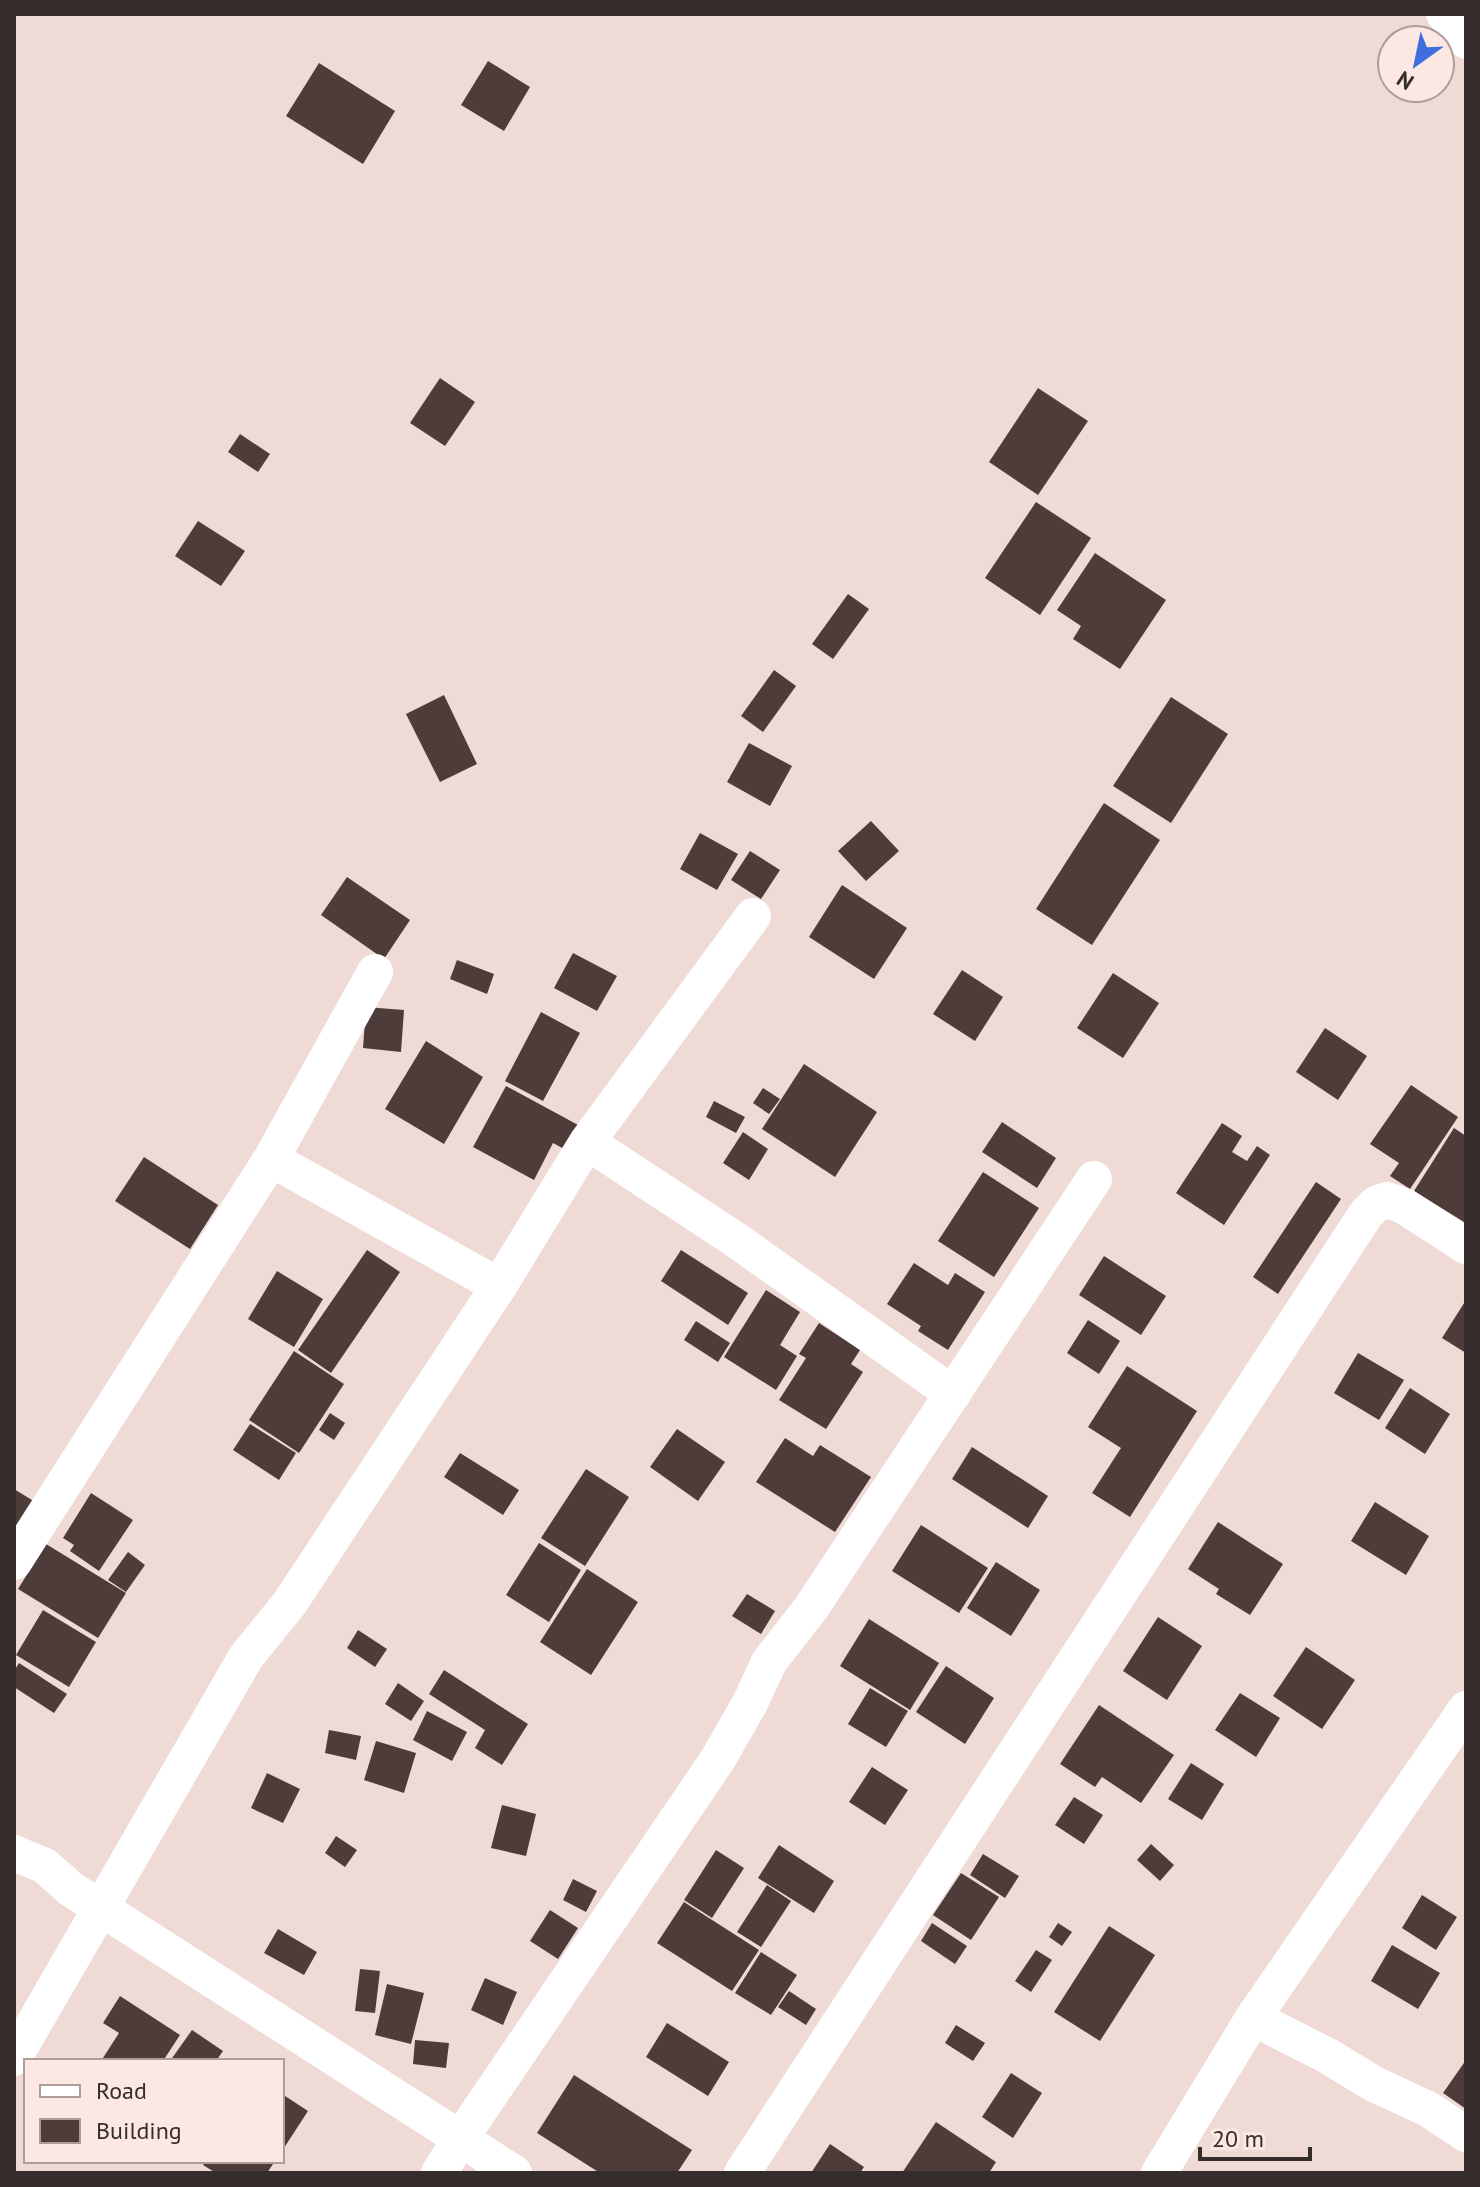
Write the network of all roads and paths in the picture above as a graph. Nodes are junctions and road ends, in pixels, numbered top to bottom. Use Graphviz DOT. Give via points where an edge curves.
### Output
graph roads {
  1 [pos="1444,14"];
  2 [pos="1466,41"];
  3 [pos="753,916"];
  4 [pos="375,972"];
  5 [pos="587,1142"];
  6 [pos="271,1159"];
  7 [pos="1094,1179"];
  8 [pos="1466,1246"];
  9 [pos="499,1286"];
  10 [pos="953,1394"];
  11 [pos="14,1562"];
  12 [pos="1466,1709"];
  13 [pos="14,1853"];
  14 [pos="100,1907"];
  15 [pos="1253,2018"];
  16 [pos="14,2058"];
  17 [pos="1466,2134"];
  18 [pos="460,2139"];
  19 [pos="439,2173"];
  20 [pos="514,2173"];
  21 [pos="742,2173"];
  22 [pos="1159,2173"];
  1 -- 2 [label="street"];
  3 -- 5 [label="street"];
  4 -- 6 [label="street"];
  5 -- 9 [label="street"];
  5 -- 10 [label="street"];
  6 -- 9 [label="street"];
  6 -- 11 [label="street"];
  7 -- 10 [label="street"];
  8 -- 21 [label="street" via="1387,1200 1366,1214"];
  9 -- 14 [label="street" via="289,1604 246,1657"];
  10 -- 18 [label="street" via="811,1608 769,1662 718,1759"];
  12 -- 15 [label="street"];
  13 -- 14 [label="street" via="45,1866"];
  14 -- 16 [label="street"];
  14 -- 18 [label="street"];
  15 -- 17 [label="street"];
  15 -- 22 [label="street"];
  18 -- 19 [label="street"];
  18 -- 20 [label="street"];
}
